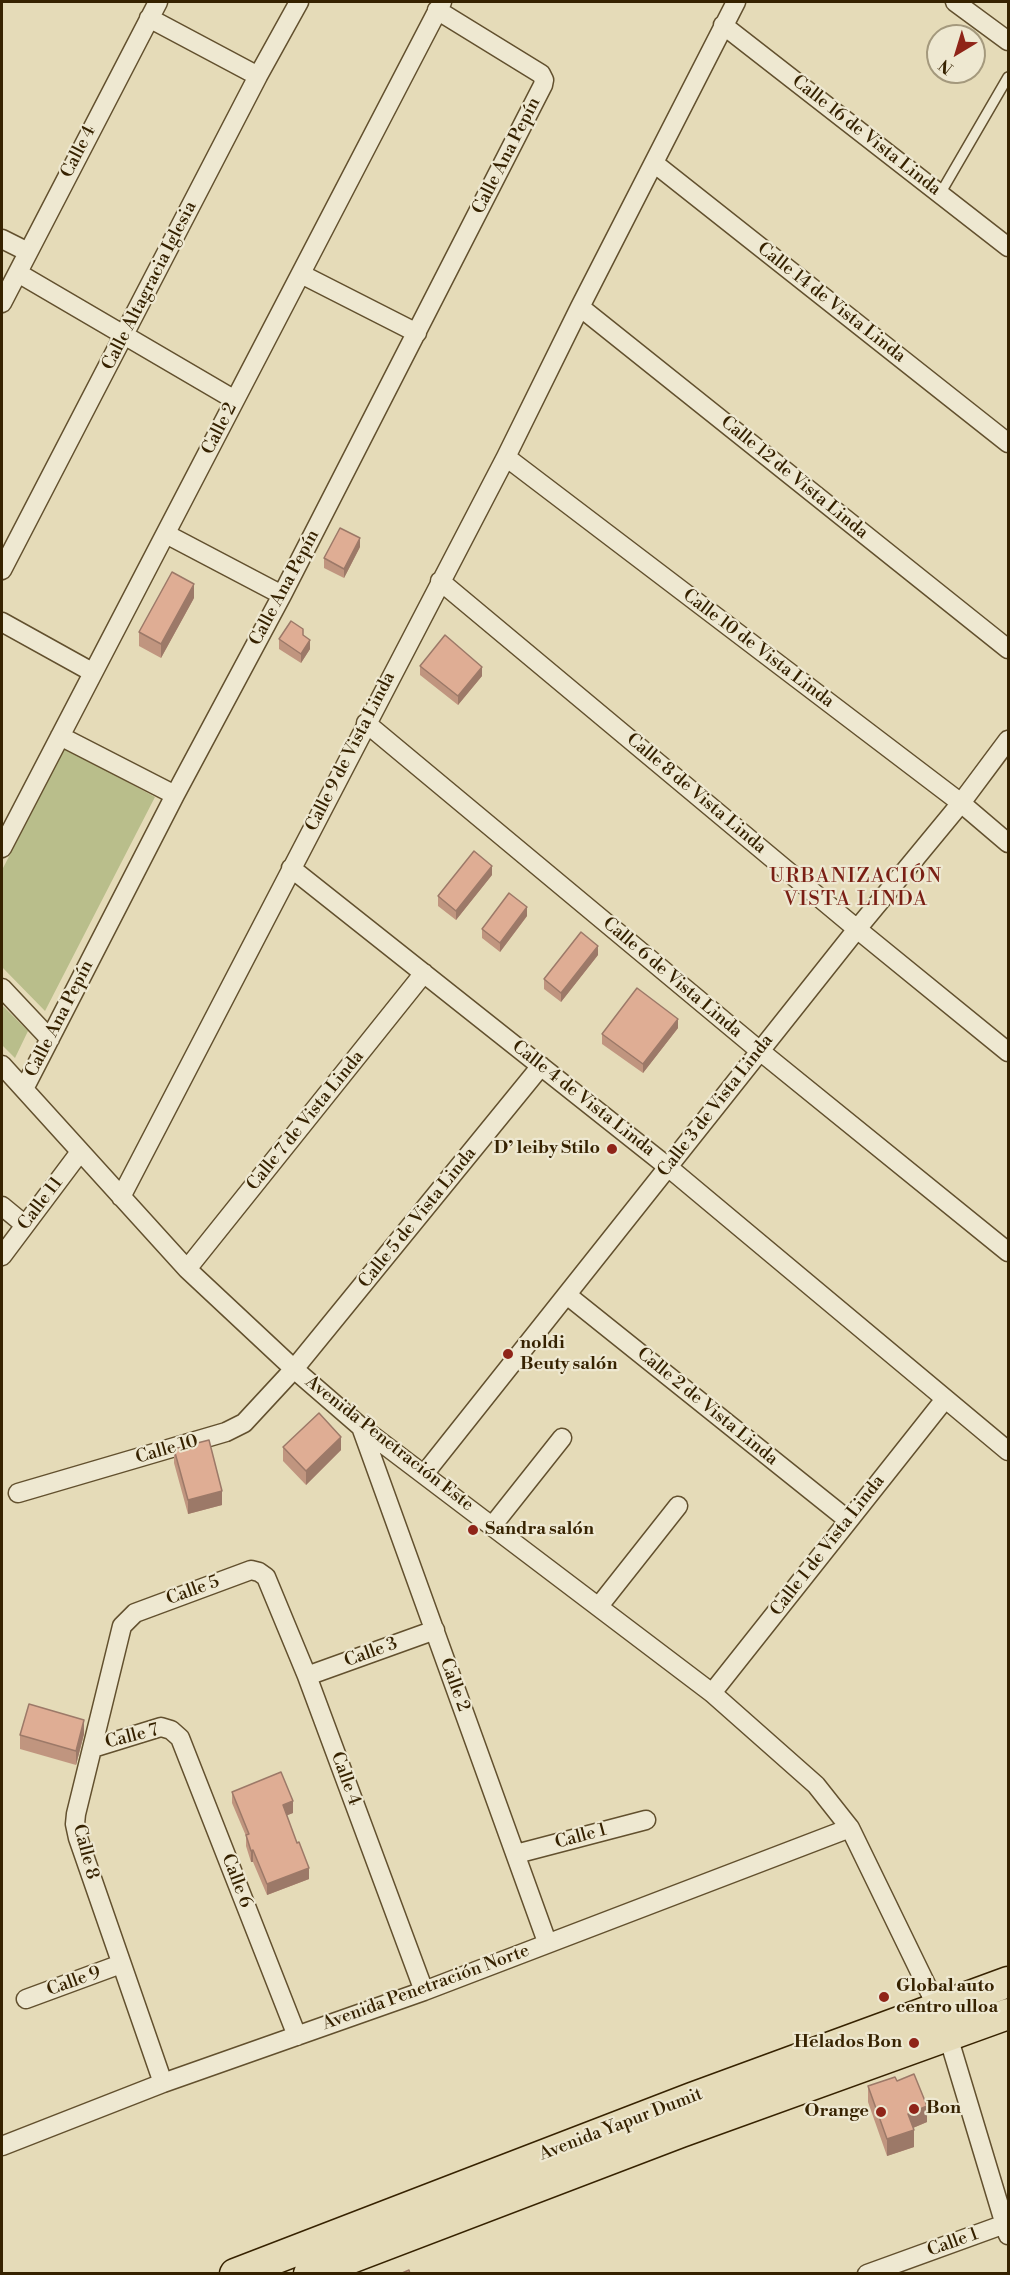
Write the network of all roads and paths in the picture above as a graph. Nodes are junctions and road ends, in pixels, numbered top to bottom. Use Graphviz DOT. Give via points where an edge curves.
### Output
graph roads {
  1 [pos="299,2"];
  2 [pos="736,2"];
  3 [pos="955,2"];
  4 [pos="440,6"];
  5 [pos="154,10"];
  6 [pos="723,25"];
  7 [pos="1008,41"];
  8 [pos="258,76"];
  9 [pos="1008,77"];
  10 [pos="654,163"];
  11 [pos="940,194"];
  12 [pos="2,239"];
  13 [pos="1008,247"];
  14 [pos="28,252"];
  15 [pos="18,273"];
  16 [pos="301,274"];
  17 [pos="2,303"];
  18 [pos="580,307"];
  19 [pos="417,333"];
  20 [pos="124,336"];
  21 [pos="234,400"];
  22 [pos="1008,443"];
  23 [pos="507,456"];
  24 [pos="166,534"];
  25 [pos="2,570"];
  26 [pos="440,580"];
  27 [pos="282,595"];
  28 [pos="2,622"];
  29 [pos="1008,649"];
  30 [pos="92,672"];
  31 [pos="366,723"];
  32 [pos="60,736"];
  33 [pos="1008,740"];
  34 [pos="175,795"];
  35 [pos="960,803"];
  36 [pos="1008,843"];
  37 [pos="2,848"];
  38 [pos="291,868"];
  39 [pos="857,929"];
  40 [pos="424,974"];
  41 [pos="2,988"];
  42 [pos="50,1039"];
  43 [pos="760,1051"];
  44 [pos="1008,1052"];
  45 [pos="2,1065"];
  46 [pos="541,1066"];
  47 [pos="24,1089"];
  48 [pos="80,1152"];
  49 [pos="668,1167"];
  50 [pos="121,1197"];
  51 [pos="2,1206"];
  52 [pos="25,1225"];
  53 [pos="1008,1252"];
  54 [pos="2,1256"];
  55 [pos="187,1269"];
  56 [pos="567,1294"];
  57 [pos="294,1369"];
  58 [pos="945,1399"];
  59 [pos="362,1427"];
  60 [pos="562,1438"];
  61 [pos="1008,1451"];
  62 [pos="425,1473"];
  63 [pos="18,1494"];
  64 [pos="678,1506"];
  65 [pos="848,1520"];
  66 [pos="493,1525"];
  67 [pos="259,1572"];
  68 [pos="599,1606"];
  69 [pos="128,1618"];
  70 [pos="435,1630"];
  71 [pos="307,1676"];
  72 [pos="712,1693"];
  73 [pos="171,1730"];
  74 [pos="93,1748"];
  75 [pos="646,1820"];
  76 [pos="850,1828"];
  77 [pos="516,1854"];
  78 [pos="547,1942"];
  79 [pos="121,1964"];
  80 [pos="1008,1982"];
  81 [pos="424,1991"];
  82 [pos="26,1999"];
  83 [pos="937,2007"];
  84 [pos="1008,2014"];
  85 [pos="297,2036"];
  86 [pos="948,2036"];
  87 [pos="163,2083"];
  88 [pos="2,2146"];
  89 [pos="1007,2229"];
  90 [pos="235,2274"];
  91 [pos="309,2274"];
  92 [pos="867,2274"];
  1 -- 8 [label="street, Calle Altagracia Iglesia"];
  2 -- 6 [label="street, Calle 9 de Vista Linda"];
  3 -- 7 [label="street"];
  4 -- 16 [label="street, Calle 2"];
  4 -- 19 [label="street, Calle Ana Pepín" via="541,74 544,80"];
  5 -- 8 [label="street"];
  5 -- 14 [label="street, Calle 4"];
  6 -- 10 [label="street, Calle 9 de Vista Linda"];
  6 -- 11 [label="street, Calle 16 de Vista Linda"];
  8 -- 20 [label="street, Calle Altagracia Iglesia"];
  9 -- 11 [label="lane"];
  10 -- 18 [label="street, Calle 9 de Vista Linda"];
  10 -- 22 [label="street, Calle 14 de Vista Linda"];
  11 -- 13 [label="street, Calle 16 de Vista Linda"];
  12 -- 14 [label="street"];
  14 -- 15 [label="street, Calle 4"];
  15 -- 17 [label="street, Calle 4"];
  15 -- 20 [label="street"];
  16 -- 19 [label="street"];
  16 -- 21 [label="street, Calle 2"];
  18 -- 23 [label="street, Calle 9 de Vista Linda"];
  18 -- 29 [label="street, Calle 12 de Vista Linda"];
  19 -- 27 [label="street, Calle Ana Pepín"];
  20 -- 21 [label="street"];
  20 -- 25 [label="street, Calle Altagracia Iglesia"];
  21 -- 24 [label="street, Calle 2"];
  23 -- 26 [label="street, Calle 9 de Vista Linda"];
  23 -- 35 [label="street, Calle 10 de Vista Linda"];
  24 -- 27 [label="street"];
  24 -- 30 [label="street, Calle 2"];
  26 -- 31 [label="street, Calle 9 de Vista Linda"];
  26 -- 39 [label="street, Calle 8 de Vista Linda"];
  27 -- 34 [label="street, Calle Ana Pepín"];
  28 -- 30 [label="street"];
  30 -- 32 [label="street, Calle 2"];
  31 -- 38 [label="street, Calle 9 de Vista Linda"];
  31 -- 43 [label="street, Calle 6 de Vista Linda"];
  32 -- 34 [label="street"];
  32 -- 37 [label="street, Calle 2"];
  33 -- 35 [label="street, Calle 3 de Vista Linda"];
  34 -- 42 [label="street, Calle Ana Pepín"];
  35 -- 36 [label="street, Calle 10 de Vista Linda"];
  35 -- 39 [label="street, Calle 3 de Vista Linda"];
  38 -- 40 [label="street, Calle 4 de Vista Linda"];
  38 -- 50 [label="street, Calle 9 de Vista Linda"];
  39 -- 43 [label="street, Calle 3 de Vista Linda"];
  39 -- 44 [label="street, Calle 8 de Vista Linda"];
  40 -- 46 [label="street, Calle 4 de Vista Linda"];
  40 -- 55 [label="street, Calle 7 de Vista Linda"];
  41 -- 42 [label="street"];
  42 -- 47 [label="street, Calle Ana Pepín"];
  43 -- 49 [label="street, Calle 3 de Vista Linda"];
  43 -- 53 [label="street, Calle 6 de Vista Linda"];
  45 -- 47 [label="street, Avenida Penetración Este"];
  46 -- 49 [label="street, Calle 4 de Vista Linda"];
  46 -- 57 [label="street, Calle 5 de Vista Linda"];
  47 -- 48 [label="street, Avenida Penetración Este"];
  48 -- 50 [label="street, Avenida Penetración Este"];
  48 -- 52 [label="street, Calle 11"];
  49 -- 56 [label="street, Calle 3 de Vista Linda"];
  49 -- 58 [label="street, Calle 4 de Vista Linda"];
  50 -- 55 [label="street, Avenida Penetración Este"];
  51 -- 52 [label="street"];
  52 -- 54 [label="street, Calle 11"];
  55 -- 57 [label="street, Avenida Penetración Este"];
  56 -- 62 [label="street, Calle 3 de Vista Linda"];
  56 -- 65 [label="street, Calle 2 de Vista Linda"];
  57 -- 59 [label="street, Avenida Penetración Este"];
  57 -- 63 [label="street, Calle 10" via="235,1428"];
  58 -- 61 [label="street, Calle 4 de Vista Linda"];
  58 -- 65 [label="street, Calle 1 de Vista Linda"];
  59 -- 62 [label="street, Avenida Penetración Este"];
  59 -- 70 [label="street, Calle 2"];
  60 -- 66 [label="street"];
  62 -- 66 [label="street, Avenida Penetración Este"];
  64 -- 68 [label="street"];
  65 -- 72 [label="street, Calle 1 de Vista Linda"];
  66 -- 68 [label="street, Avenida Penetración Este"];
  67 -- 69 [label="street, Calle 5" via="251,1570"];
  67 -- 71 [label="street, Calle 4" via="266,1578"];
  68 -- 72 [label="street, Avenida Penetración Este"];
  69 -- 74 [label="street, Calle 8" via="122,1626"];
  70 -- 71 [label="street, Calle 3"];
  70 -- 77 [label="street, Calle 2"];
  71 -- 81 [label="street, Calle 4"];
  72 -- 76 [label="street, Avenida Penetración Este" via="816,1785"];
  73 -- 74 [label="street, Calle 7" via="161,1727"];
  73 -- 85 [label="street, Calle 6" via="180,1738"];
  74 -- 79 [label="street, Calle 8" via="75,1824"];
  75 -- 77 [label="street, Calle 1"];
  76 -- 78 [label="street, Avenida Penetración Norte"];
  76 -- 83 [label="street, Avenida Penetración Este"];
  77 -- 78 [label="street, Calle 2"];
  78 -- 81 [label="street, Avenida Penetración Norte"];
  79 -- 82 [label="street, Calle 9"];
  79 -- 87 [label="street, Calle 8"];
  80 -- 83 [label="main road, Avenida Yapur Dumit"];
  81 -- 85 [label="street, Avenida Penetración Norte"];
  83 -- 86 [label="street, Avenida Penetración Este"];
  83 -- 90 [label="main road, Avenida Yapur Dumit"];
  84 -- 86 [label="main road, Avenida Yapur Dumit"];
  85 -- 87 [label="street, Avenida Penetración Norte"];
  86 -- 89 [label="street, Avenida Penetración Este"];
  86 -- 91 [label="main road, Avenida Yapur Dumit" via="681,2132"];
  87 -- 88 [label="street, Avenida Penetración Norte"];
  89 -- 92 [label="street, Calle 1"];
}
